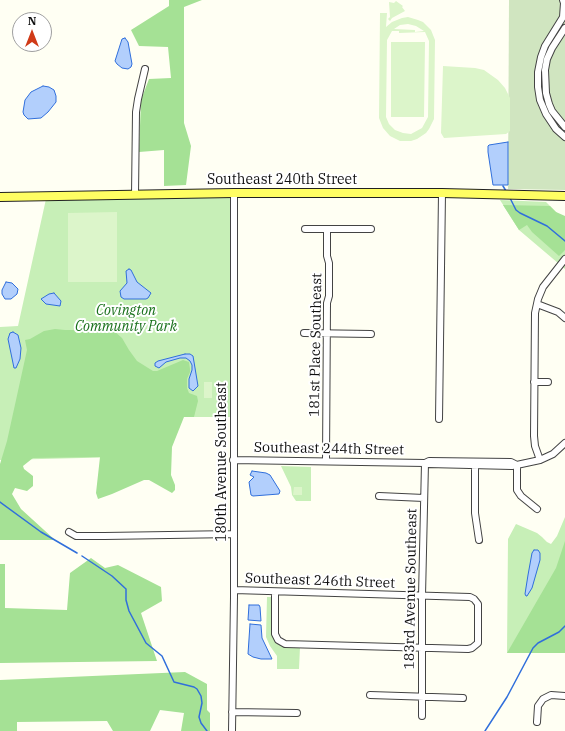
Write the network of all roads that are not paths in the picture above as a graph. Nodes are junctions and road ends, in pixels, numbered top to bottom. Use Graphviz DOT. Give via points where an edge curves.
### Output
graph roads {
  1 [pos="563,0"];
  2 [pos="565,28"];
  3 [pos="145,69"];
  4 [pos="565,127"];
  5 [pos="565,137"];
  6 [pos="234,193"];
  7 [pos="442,193"];
  8 [pos="135,195"];
  9 [pos="565,196"];
  10 [pos="0,197"];
  11 [pos="304,229"];
  12 [pos="327,229"];
  13 [pos="371,229"];
  14 [pos="565,259"];
  15 [pos="537,304"];
  16 [pos="565,318"];
  17 [pos="304,333"];
  18 [pos="328,333"];
  19 [pos="371,334"];
  20 [pos="534,382"];
  21 [pos="548,382"];
  22 [pos="439,419"];
  23 [pos="565,444"];
  24 [pos="233,460"];
  25 [pos="540,460"];
  26 [pos="326,461"];
  27 [pos="425,463"];
  28 [pos="475,463"];
  29 [pos="516,464"];
  30 [pos="379,496"];
  31 [pos="424,498"];
  32 [pos="537,509"];
  33 [pos="68,532"];
  34 [pos="234,534"];
  35 [pos="479,540"];
  36 [pos="234,590"];
  37 [pos="275,592"];
  38 [pos="422,596"];
  39 [pos="422,648"];
  40 [pos="370,695"];
  41 [pos="565,696"];
  42 [pos="422,697"];
  43 [pos="463,698"];
  44 [pos="232,712"];
  45 [pos="297,713"];
  46 [pos="422,716"];
  47 [pos="537,722"];
  48 [pos="232,731"];
  1 -- 5 [label="street" via="563,17 545,46 538,76 540,100 546,114"];
  2 -- 4 [label="street" via="547,59 545,82 551,109"];
  3 -- 8 [label="street" via="136,112"];
  6 -- 7 [label="main road, Southeast 240th Street"];
  6 -- 8 [label="main road, Southeast 240th Street"];
  6 -- 24 [label="street, 180th Avenue Southeast"];
  7 -- 9 [label="main road, Southeast 240th Street"];
  7 -- 22 [label="street"];
  8 -- 10 [label="main road, Southeast 240th Street"];
  11 -- 12 [label="street"];
  12 -- 13 [label="street"];
  12 -- 18 [label="street, 181st Place Southeast"];
  14 -- 15 [label="street" via="543,287"];
  15 -- 16 [label="street" via="558,312"];
  15 -- 20 [label="street" via="534,320"];
  17 -- 18 [label="street"];
  18 -- 19 [label="street"];
  18 -- 26 [label="street, 181st Place Southeast"];
  20 -- 21 [label="street"];
  20 -- 25 [label="street" via="534,436"];
  23 -- 25 [label="street, Southeast 244th Street" via="554,454"];
  24 -- 26 [label="street, Southeast 244th Street"];
  24 -- 34 [label="street, 180th Avenue Southeast"];
  25 -- 29 [label="street, Southeast 244th Street"];
  26 -- 27 [label="street, Southeast 244th Street"];
  27 -- 28 [label="street, Southeast 244th Street"];
  27 -- 31 [label="street, 183rd Avenue Southeast"];
  28 -- 29 [label="street, Southeast 244th Street"];
  28 -- 35 [label="street" via="475,512"];
  29 -- 32 [label="street" via="517,490"];
  30 -- 31 [label="street"];
  31 -- 38 [label="street, 183rd Avenue Southeast"];
  33 -- 34 [label="street" via="76,536"];
  34 -- 36 [label="street, 180th Avenue Southeast"];
  36 -- 37 [label="street, Southeast 246th Street"];
  36 -- 44 [label="street, 180th Avenue Southeast"];
  37 -- 38 [label="street, Southeast 246th Street"];
  37 -- 39 [label="street" via="275,634 278,640 285,644"];
  38 -- 39 [label="street, 183rd Avenue Southeast"];
  38 -- 39 [label="street, Southeast 246th Street" via="470,597 478,604 478,643 475,646 468,649"];
  39 -- 42 [label="street, 183rd Avenue Southeast"];
  40 -- 42 [label="street"];
  41 -- 47 [label="street" via="552,695 542,698 538,706"];
  42 -- 43 [label="street"];
  42 -- 46 [label="street, 183rd Avenue Southeast"];
  44 -- 45 [label="street"];
  44 -- 48 [label="street, 180th Avenue Southeast"];
}
